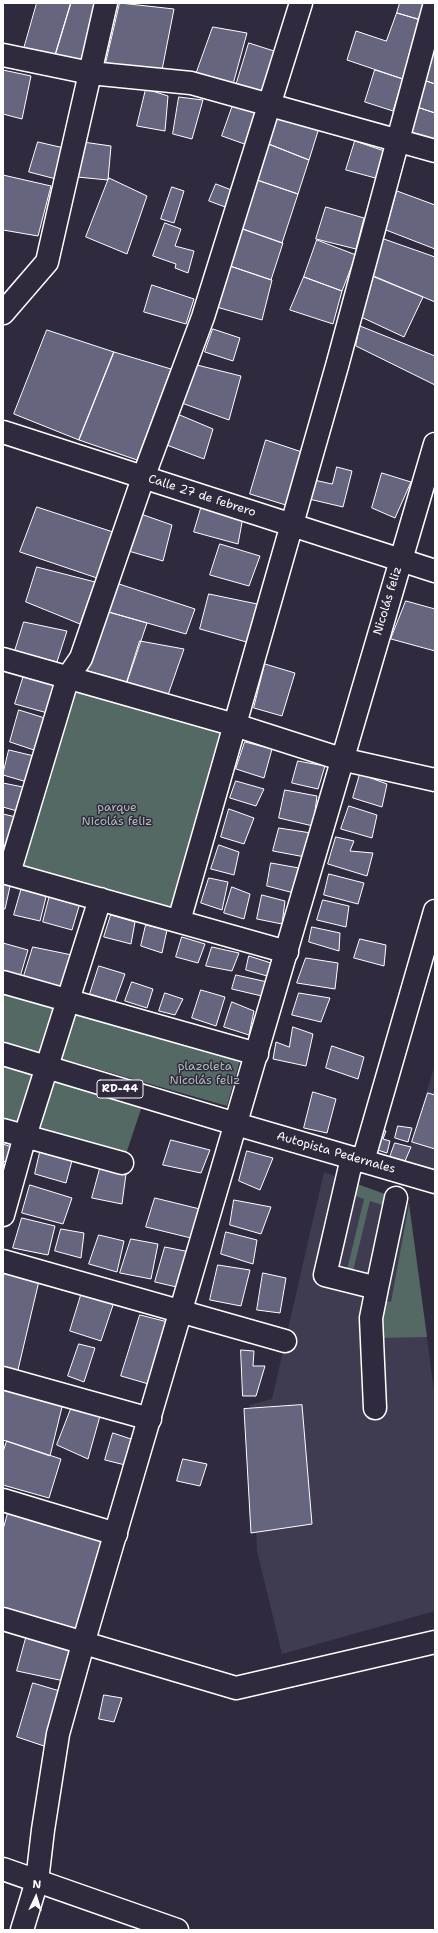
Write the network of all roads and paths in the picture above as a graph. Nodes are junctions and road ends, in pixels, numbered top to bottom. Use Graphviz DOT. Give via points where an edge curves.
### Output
graph roads {
  1 [pos="106,3"];
  2 [pos="301,3"];
  3 [pos="434,3"];
  4 [pos="3,55"];
  5 [pos="90,73"];
  6 [pos="269,105"];
  7 [pos="397,141"];
  8 [pos="435,151"];
  9 [pos="3,313"];
  10 [pos="3,432"];
  11 [pos="435,444"];
  12 [pos="143,478"];
  13 [pos="291,525"];
  14 [pos="400,560"];
  15 [pos="435,571"];
  16 [pos="3,659"];
  17 [pos="68,677"];
  18 [pos="235,725"];
  19 [pos="341,759"];
  20 [pos="435,780"];
  21 [pos="6,873"];
  22 [pos="100,899"];
  23 [pos="435,911"];
  24 [pos="180,921"];
  25 [pos="287,952"];
  26 [pos="3,982"];
  27 [pos="69,1000"];
  28 [pos="3,1054"];
  29 [pos="257,1054"];
  30 [pos="48,1067"];
  31 [pos="236,1124"];
  32 [pos="3,1130"];
  33 [pos="26,1136"];
  34 [pos="358,1159"];
  35 [pos="122,1163"];
  36 [pos="435,1182"];
  37 [pos="396,1198"];
  38 [pos="3,1215"];
  39 [pos="3,1261"];
  40 [pos="377,1288"];
  41 [pos="181,1313"];
  42 [pos="285,1341"];
  43 [pos="3,1378"];
  44 [pos="375,1408"];
  45 [pos="150,1419"];
  46 [pos="3,1500"];
  47 [pos="116,1534"];
  48 [pos="3,1619"];
  49 [pos="435,1642"];
  50 [pos="84,1644"];
  51 [pos="3,1869"];
  52 [pos="37,1881"];
  53 [pos="22,1930"];
  54 [pos="177,1930"];
  1 -- 5 [label="street"];
  2 -- 6 [label="street"];
  3 -- 7 [label="street"];
  4 -- 5 [label="street"];
  5 -- 6 [label="street" via="191,83"];
  5 -- 9 [label="street" via="47,262"];
  6 -- 7 [label="street"];
  6 -- 12 [label="street" via="203,317"];
  7 -- 8 [label="street"];
  7 -- 13 [label="street"];
  10 -- 12 [label="street, Calle 27 de febrero"];
  11 -- 14 [label="street, Nicolás feliz"];
  12 -- 13 [label="street, Calle 27 de febrero"];
  12 -- 17 [label="street" via="81,658"];
  13 -- 14 [label="street, Calle 27 de febrero"];
  13 -- 18 [label="street"];
  14 -- 15 [label="street, Calle 27 de febrero"];
  14 -- 19 [label="street, Nicolás feliz"];
  16 -- 17 [label="street"];
  17 -- 18 [label="street"];
  17 -- 21 [label="street"];
  18 -- 19 [label="street"];
  18 -- 24 [label="street"];
  19 -- 20 [label="street"];
  19 -- 25 [label="street, Nicolás feliz"];
  21 -- 22 [label="street"];
  22 -- 24 [label="street"];
  22 -- 27 [label="street"];
  23 -- 34 [label="street"];
  24 -- 25 [label="street"];
  25 -- 29 [label="street, Nicolás feliz"];
  26 -- 27 [label="street"];
  27 -- 29 [label="street"];
  27 -- 30 [label="street"];
  28 -- 30 [label="street, RD-44"];
  29 -- 31 [label="street, Nicolás feliz"];
  30 -- 31 [label="street, RD-44"];
  30 -- 33 [label="street"];
  31 -- 34 [label="street, Autopista Pedernales"];
  31 -- 41 [label="street, Nicolás feliz"];
  32 -- 33 [label="street"];
  33 -- 35 [label="street"];
  33 -- 38 [label="street"];
  34 -- 36 [label="street, Autopista Pedernales"];
  34 -- 40 [label="street" via="325,1275"];
  37 -- 40 [label="street"];
  39 -- 41 [label="street"];
  40 -- 44 [label="street" via="371,1318"];
  41 -- 42 [label="street"];
  41 -- 45 [label="street, Nicolás feliz"];
  43 -- 45 [label="street"];
  45 -- 47 [label="street, Nicolás feliz"];
  46 -- 47 [label="street"];
  47 -- 50 [label="street, Nicolás feliz"];
  48 -- 50 [label="street"];
  49 -- 50 [label="street" via="236,1688"];
  50 -- 52 [label="street, Nicolás feliz" via="58,1734"];
  51 -- 52 [label="street"];
  52 -- 53 [label="street, Nicolás feliz"];
  52 -- 54 [label="street"];
}
